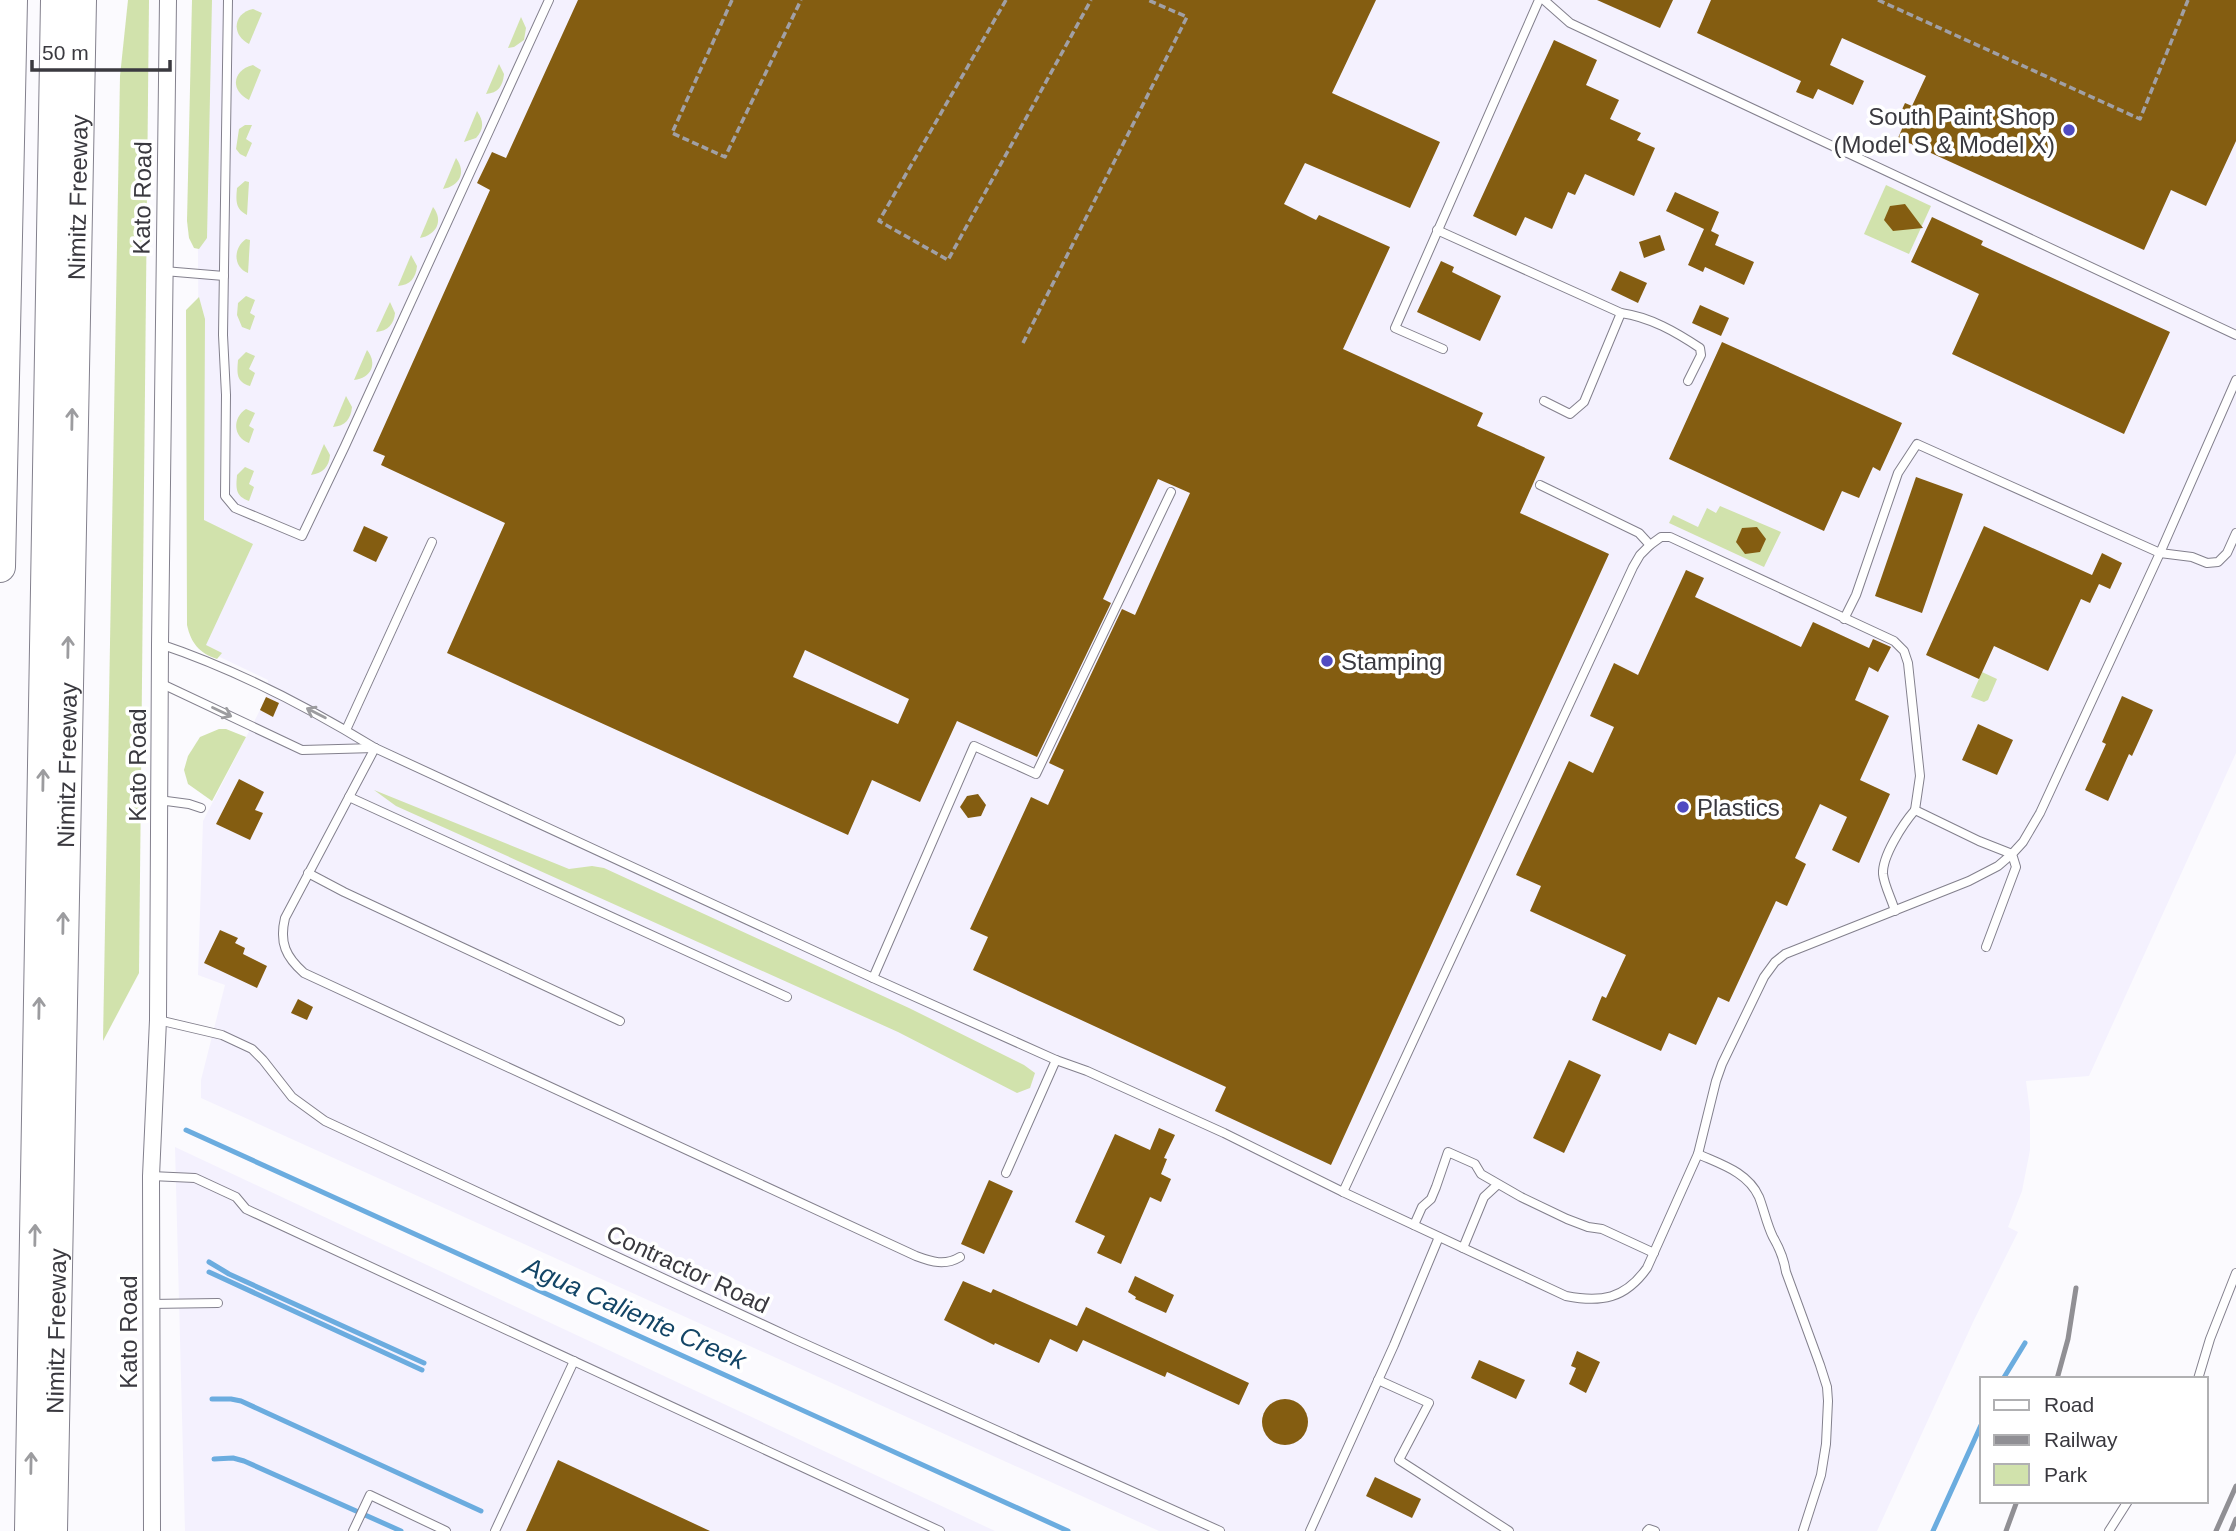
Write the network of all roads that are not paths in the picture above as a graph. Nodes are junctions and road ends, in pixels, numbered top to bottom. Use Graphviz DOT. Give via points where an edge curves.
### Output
graph roads {
  1 [pos="12,0"];
  2 [pos="56,0"];
  3 [pos="81,0"];
  4 [pos="168,0"];
  5 [pos="228,0"];
  6 [pos="550,0"];
  7 [pos="1539,0"];
  8 [pos="1544,0"];
  9 [pos="1437,230"];
  10 [pos="4,245"];
  11 [pos="164,271"];
  12 [pos="224,276"];
  13 [pos="1621,313"];
  14 [pos="2236,335"];
  15 [pos="1443,349"];
  16 [pos="2236,380"];
  17 [pos="1688,381"];
  18 [pos="1544,401"];
  19 [pos="1540,485"];
  20 [pos="1171,492"];
  21 [pos="2236,533"];
  22 [pos="432,542"];
  23 [pos="1650,545"];
  24 [pos="2160,553"];
  25 [pos="0,567"];
  26 [pos="1844,619"];
  27 [pos="160,644"];
  28 [pos="160,683"];
  29 [pos="346,730"];
  30 [pos="375,748"];
  31 [pos="349,797"];
  32 [pos="159,800"];
  33 [pos="201,808"];
  34 [pos="1915,810"];
  35 [pos="2012,854"];
  36 [pos="308,873"];
  37 [pos="1895,911"];
  38 [pos="1986,947"];
  39 [pos="873,978"];
  40 [pos="787,997"];
  41 [pos="158,1020"];
  42 [pos="620,1021"];
  43 [pos="1056,1060"];
  44 [pos="1698,1154"];
  45 [pos="1006,1173"];
  46 [pos="151,1176"];
  47 [pos="1497,1185"];
  48 [pos="1343,1192"];
  49 [pos="1414,1226"];
  50 [pos="1439,1237"];
  51 [pos="1462,1248"];
  52 [pos="1654,1253"];
  53 [pos="960,1257"];
  54 [pos="2236,1273"];
  55 [pos="218,1303"];
  56 [pos="150,1304"];
  57 [pos="574,1361"];
  58 [pos="2199,1377"];
  59 [pos="1378,1380"];
  60 [pos="2127,1503"];
  61 [pos="30,1531"];
  62 [pos="52,1531"];
  63 [pos="152,1531"];
  64 [pos="353,1531"];
  65 [pos="446,1531"];
  66 [pos="495,1531"];
  67 [pos="940,1531"];
  68 [pos="1220,1531"];
  69 [pos="1310,1531"];
  70 [pos="1509,1531"];
  71 [pos="1647,1531"];
  72 [pos="1655,1531"];
  73 [pos="1803,1531"];
  74 [pos="2109,1531"];
  1 -- 10 [label="highway"];
  61 -- 2 [label="highway, one-way"];
  62 -- 3 [label="highway, Nimitz Freeway, one-way"];
  4 -- 11 [label="street, Kato Road"];
  5 -- 12 [label="lane"];
  6 -- 12 [label="lane" via="302,536 235,508 225,496"];
  7 -- 9 [label="lane"];
  8 -- 14 [label="lane" via="1570,23"];
  9 -- 13 [label="lane"];
  9 -- 15 [label="lane" via="1395,328"];
  10 -- 25 [label="highway"];
  11 -- 12 [label="lane"];
  11 -- 27 [label="street, Kato Road"];
  13 -- 17 [label="lane" via="1678,332 1700,348"];
  13 -- 18 [label="lane" via="1584,402 1570,414"];
  16 -- 24 [label="lane"];
  19 -- 23 [label="lane" via="1639,533"];
  20 -- 39 [label="lane" via="1036,774 974,746"];
  21 -- 24 [label="lane" via="2218,562 2207,564"];
  22 -- 29 [label="lane"];
  23 -- 26 [label="lane" via="1670,537"];
  23 -- 48 [label="lane" via="1633,567"];
  24 -- 26 [label="lane" via="1917,443 1898,473"];
  24 -- 35 [label="lane" via="2040,813"];
  26 -- 34 [label="lane" via="1894,641 1904,651 1920,776"];
  27 -- 28 [label="street, Kato Road"];
  29 -- 27 [label="lane, one-way" via="188,653"];
  28 -- 30 [label="lane, one-way" via="302,750"];
  28 -- 32 [label="street, Kato Road"];
  29 -- 30 [label="lane"];
  30 -- 31 [label="lane"];
  30 -- 39 [label="lane"];
  31 -- 36 [label="lane"];
  31 -- 40 [label="lane"];
  32 -- 33 [label="lane"];
  32 -- 41 [label="street, Kato Road"];
  34 -- 35 [label="lane"];
  34 -- 37 [label="lane" via="1903,824 1883,874"];
  35 -- 37 [label="lane" via="1985,874"];
  35 -- 38 [label="lane" via="2016,867"];
  36 -- 42 [label="lane"];
  36 -- 53 [label="lane" via="285,918 282,940 288,957 304,973 916,1256 941,1263"];
  37 -- 44 [label="lane" via="1775,962 1719,1073"];
  39 -- 43 [label="lane"];
  41 -- 46 [label="street, Kato Road"];
  41 -- 68 [label="lane, Contractor Road" via="222,1035 252,1049 292,1097 325,1121"];
  43 -- 45 [label="lane"];
  43 -- 48 [label="lane" via="1224,1133"];
  44 -- 52 [label="lane"];
  44 -- 73 [label="lane" via="1737,1172 1758,1193 1827,1387 1821,1475"];
  46 -- 56 [label="street, Kato Road"];
  46 -- 57 [label="lane" via="195,1178 236,1197 246,1209"];
  47 -- 49 [label="lane" via="1475,1164 1448,1152 1431,1199"];
  47 -- 51 [label="lane" via="1484,1197"];
  47 -- 52 [label="lane"];
  48 -- 49 [label="lane"];
  49 -- 50 [label="lane"];
  50 -- 51 [label="lane"];
  50 -- 59 [label="lane"];
  51 -- 52 [label="lane" via="1566,1296 1585,1300 1623,1292 1638,1281"];
  54 -- 58 [label="lane"];
  55 -- 56 [label="lane"];
  56 -- 63 [label="street, Kato Road"];
  57 -- 66 [label="lane"];
  57 -- 67 [label="lane"];
  59 -- 69 [label="lane"];
  59 -- 70 [label="lane" via="1429,1404 1399,1460"];
  60 -- 74 [label="lane"];
  64 -- 65 [label="lane" via="370,1495"];
  71 -- 72 [label="lane"];
}
